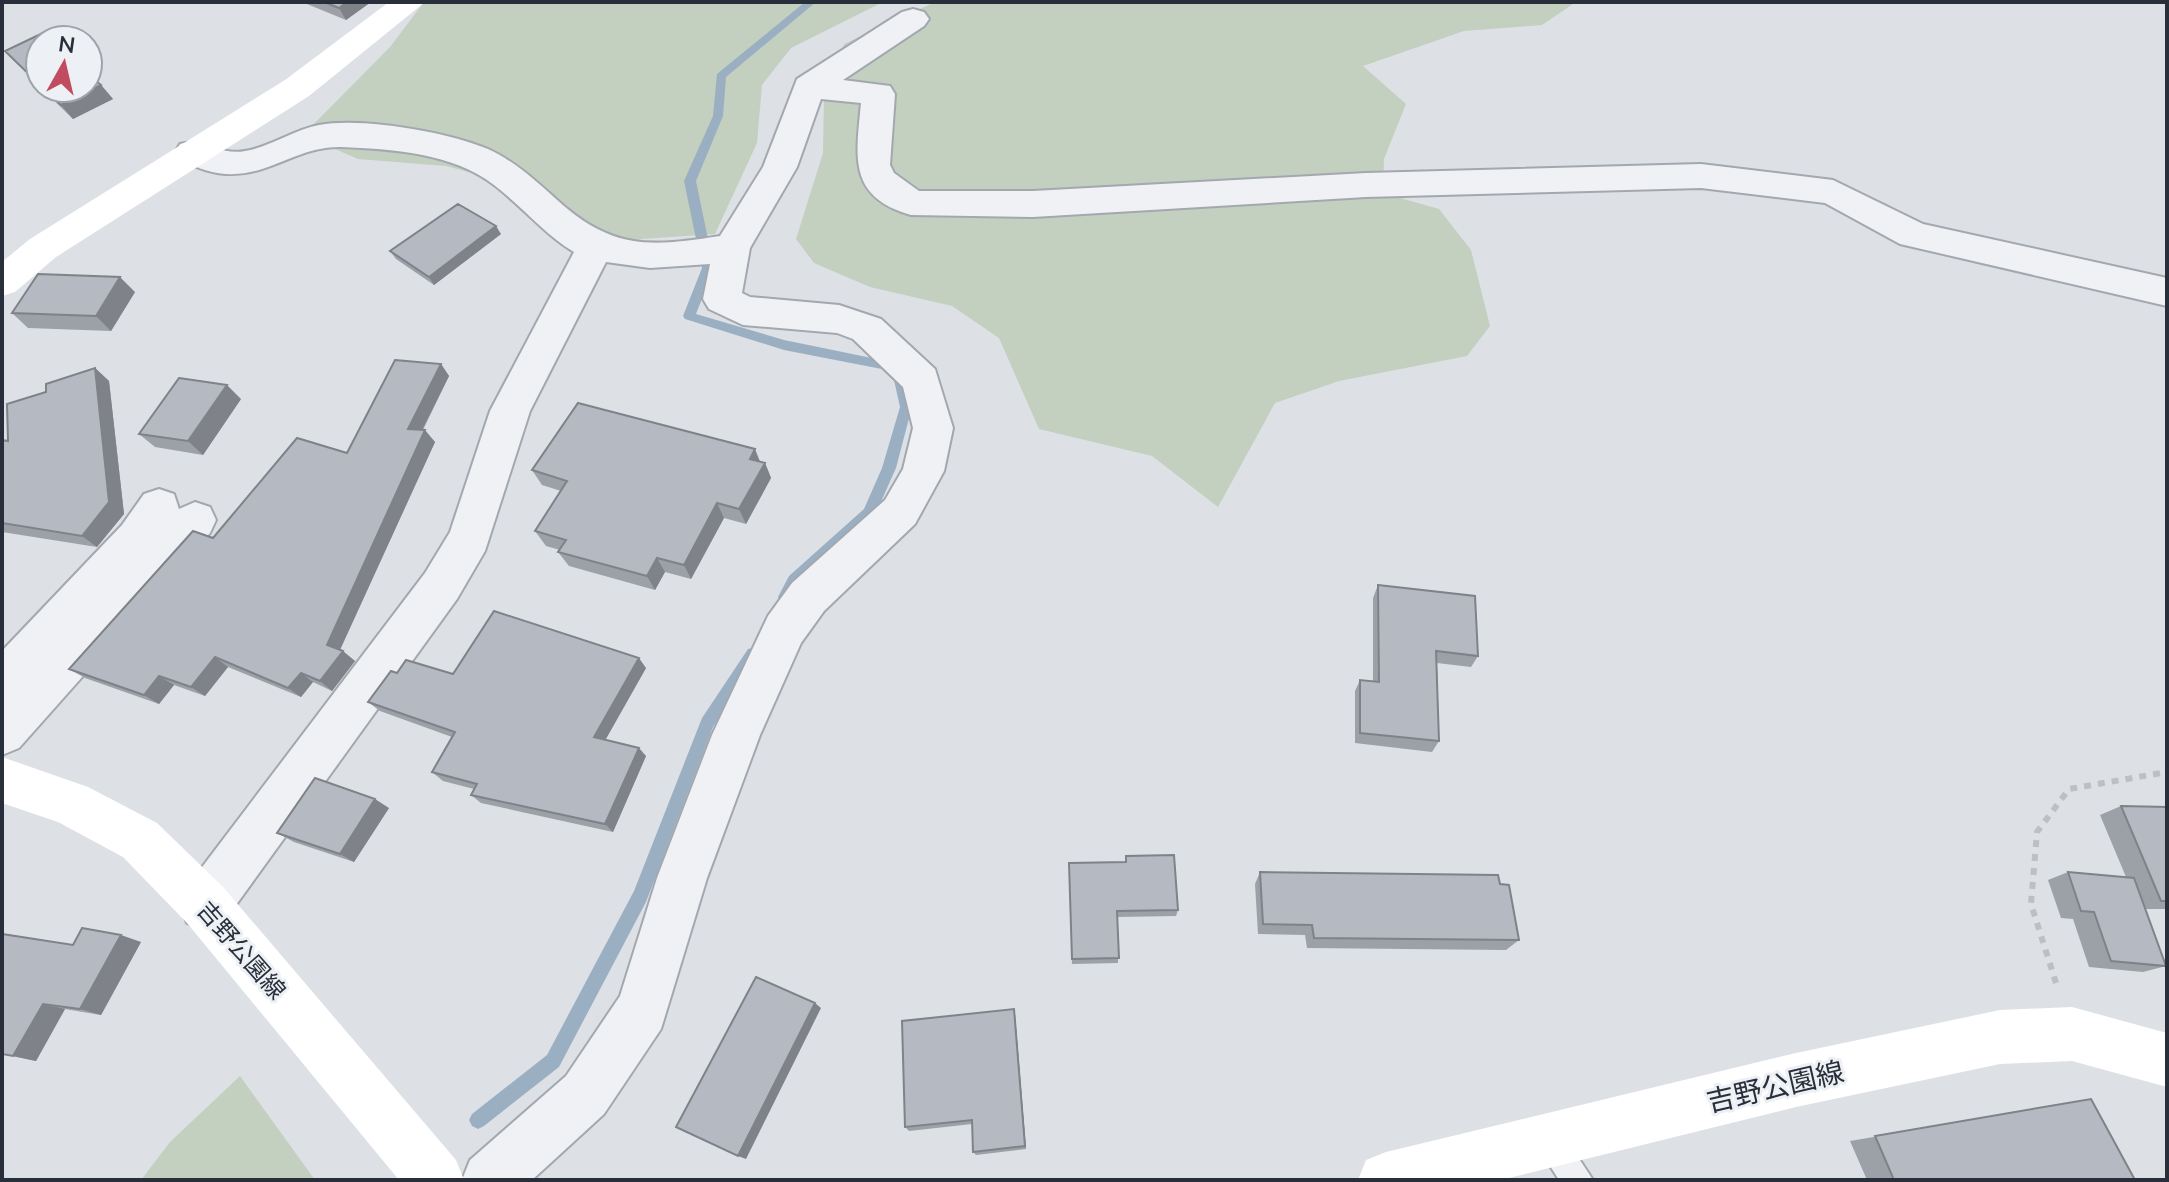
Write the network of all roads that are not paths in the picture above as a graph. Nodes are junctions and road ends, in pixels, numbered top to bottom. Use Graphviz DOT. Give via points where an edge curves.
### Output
graph roads {
  1 [pos="409,2"];
  2 [pos="913,19"];
  3 [pos="809,87"];
  4 [pos="192,152"];
  5 [pos="595,247"];
  6 [pos="732,248"];
  7 [pos="2,282"];
  8 [pos="2167,292"];
  9 [pos="2,683"];
  10 [pos="2,733"];
  11 [pos="2,780"];
  12 [pos="205,905"];
  13 [pos="2167,1060"];
  14 [pos="1563,1159"];
  15 [pos="436,1180"];
  16 [pos="490,1180"];
  17 [pos="1386,1180"];
  1 -- 4 [label="main road" via="297,88"];
  2 -- 3 [label="street"];
  3 -- 6 [label="street" via="780,167"];
  3 -- 8 [label="street" via="878,94 873,165 880,180 911,203 1033,204 1366,185 1701,176 1833,192 1913,235"];
  4 -- 5 [label="street" via="223,166 241,165 321,136 457,152 517,181 574,235"];
  4 -- 7 [label="main road" via="43,248"];
  5 -- 6 [label="street" via="675,257"];
  5 -- 12 [label="street" via="510,411 470,538 441,586"];
  6 -- 16 [label="street" via="722,299 743,311 839,319 867,329 921,380 933,428 923,471 900,512 808,597 784,630 736,735 682,878 642,1010 585,1095"];
  9 -- 10 [label="street" via="137,538 177,513"];
  11 -- 12 [label="main road, 吉野公園線" via="71,803 140,840"];
  12 -- 15 [label="main road, 吉野公園線"];
  13 -- 14 [label="main road, 吉野公園線" via="2072,1034 2000,1037"];
  14 -- 17 [label="main road, 吉野公園線"];
}
